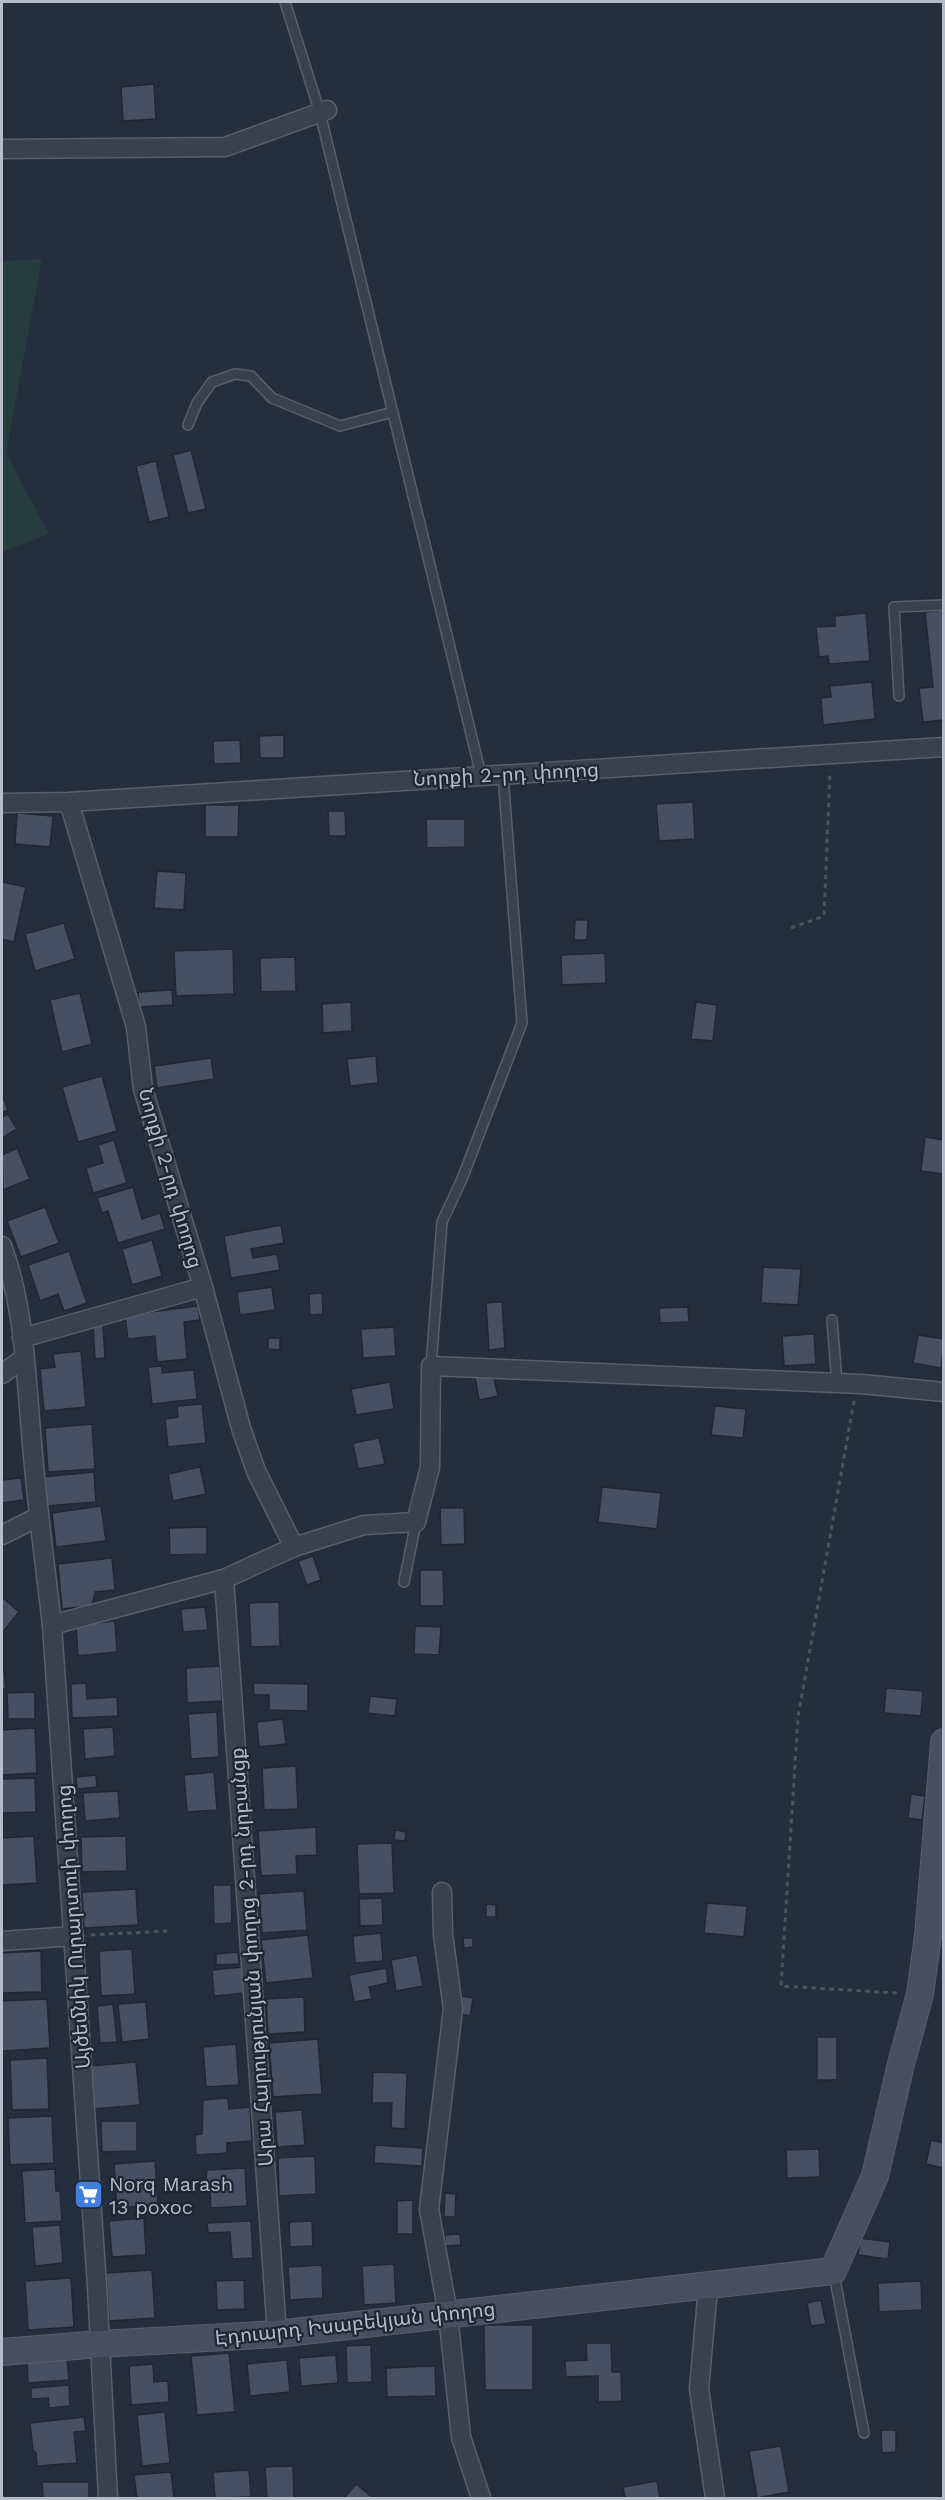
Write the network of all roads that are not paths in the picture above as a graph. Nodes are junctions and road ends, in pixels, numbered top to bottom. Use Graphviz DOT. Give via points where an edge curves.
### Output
graph roads {
  1 [pos="285,2"];
  2 [pos="324,111"];
  3 [pos="2,149"];
  4 [pos="393,412"];
  5 [pos="188,425"];
  6 [pos="944,605"];
  7 [pos="900,696"];
  8 [pos="944,747"];
  9 [pos="481,775"];
  10 [pos="503,775"];
  11 [pos="69,802"];
  12 [pos="2,803"];
  13 [pos="2,1246"];
  14 [pos="203,1287"];
  15 [pos="832,1320"];
  16 [pos="22,1338"];
  17 [pos="24,1358"];
  18 [pos="430,1366"];
  19 [pos="2,1374"];
  20 [pos="837,1383"];
  21 [pos="944,1392"];
  22 [pos="38,1517"];
  23 [pos="416,1522"];
  24 [pos="2,1535"];
  25 [pos="294,1547"];
  26 [pos="224,1579"];
  27 [pos="404,1582"];
  28 [pos="52,1625"];
  29 [pos="944,1742"];
  30 [pos="442,1892"];
  31 [pos="74,1936"];
  32 [pos="2,1941"];
  33 [pos="833,2271"];
  34 [pos="708,2287"];
  35 [pos="448,2314"];
  36 [pos="278,2334"];
  37 [pos="100,2344"];
  38 [pos="2,2352"];
  39 [pos="864,2433"];
  40 [pos="108,2499"];
  41 [pos="481,2499"];
  42 [pos="715,2499"];
  1 -- 2 [label="lane"];
  2 -- 3 [label="street" via="225,147"];
  2 -- 4 [label="lane"];
  4 -- 5 [label="lane" via="340,426 272,398 251,376 235,374 212,382"];
  4 -- 9 [label="lane"];
  6 -- 7 [label="lane" via="894,607"];
  8 -- 10 [label="street, Նորքի 2-րդ փողոց"];
  9 -- 10 [label="street, Նորքի 2-րդ փողոց"];
  9 -- 11 [label="street, Նորքի 2-րդ փողոց"];
  10 -- 18 [label="lane" via="522,1023 442,1222"];
  11 -- 12 [label="street, Նորքի 2-րդ փողոց"];
  11 -- 14 [label="street, Նորքի 2-րդ փողոց" via="136,1027 143,1089"];
  13 -- 16 [label="street, Այծեմնիկ Ուրարտուի փողոց"];
  14 -- 16 [label="street"];
  14 -- 25 [label="street, Նորքի 2-րդ փողոց" via="241,1428 256,1470"];
  15 -- 20 [label="lane"];
  16 -- 17 [label="street, Այծեմնիկ Ուրարտուի փողոց"];
  17 -- 19 [label="street"];
  17 -- 22 [label="street, Այծեմնիկ Ուրարտուի փողոց"];
  18 -- 20 [label="street"];
  18 -- 23 [label="street" via="430,1467"];
  20 -- 21 [label="street"];
  22 -- 24 [label="street"];
  22 -- 28 [label="street, Այծեմնիկ Ուրարտուի փողոց"];
  23 -- 25 [label="street" via="364,1525"];
  23 -- 27 [label="lane"];
  25 -- 26 [label="street"];
  26 -- 28 [label="street"];
  26 -- 36 [label="street, Արա Հարությունյան փողոց 2-րդ նրբանցք"];
  28 -- 31 [label="street, Այծեմնիկ Ուրարտուի փողոց"];
  29 -- 33 [label="main road" via="920,1994 875,2176"];
  30 -- 35 [label="street" via="453,2009 429,2209"];
  31 -- 32 [label="street"];
  31 -- 37 [label="street, Այծեմնիկ Ուրարտուի փողոց"];
  33 -- 34 [label="main road, Էդուարդ Իսաբեկյան փողոց"];
  33 -- 39 [label="lane"];
  34 -- 35 [label="main road, Էդուարդ Իսաբեկյան փողոց"];
  34 -- 42 [label="street" via="699,2389"];
  35 -- 36 [label="main road, Էդուարդ Իսաբեկյան փողոց"];
  35 -- 41 [label="street" via="461,2437"];
  36 -- 37 [label="main road, Էդուարդ Իսաբեկյան փողոց"];
  37 -- 38 [label="main road, Էդուարդ Իսաբեկյան փողոց"];
  37 -- 40 [label="street, Այծեմնիկ Ուրարտուի փողոց"];
}
